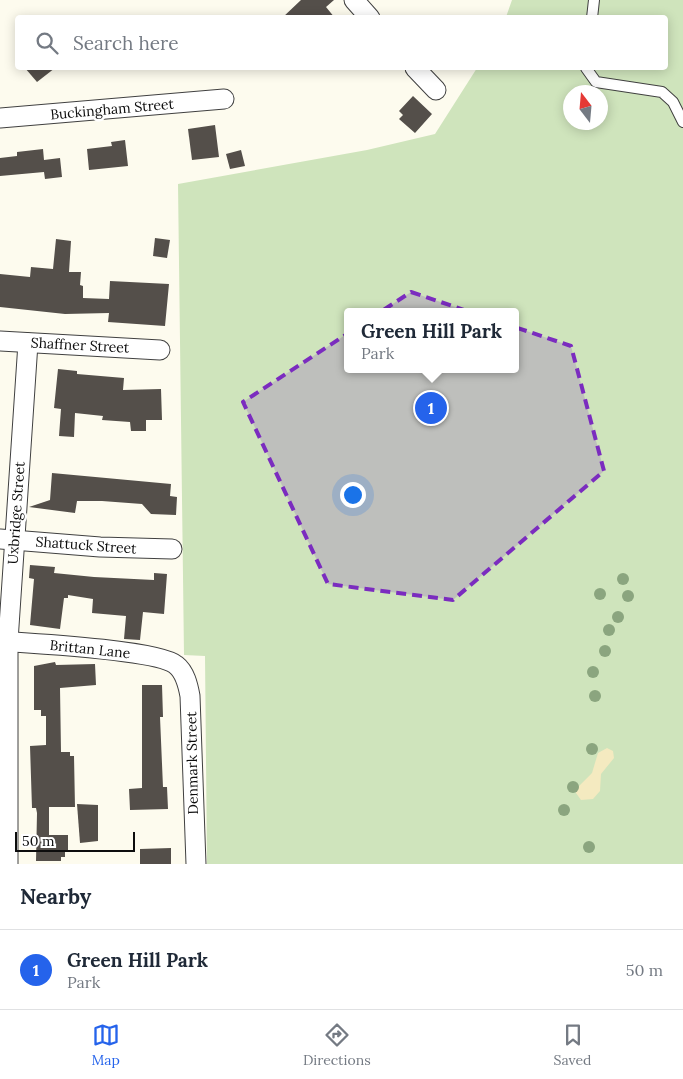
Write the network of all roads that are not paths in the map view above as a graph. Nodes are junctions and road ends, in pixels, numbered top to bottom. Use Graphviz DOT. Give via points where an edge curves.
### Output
graph roads {
  1 [pos="594,0"];
  2 [pos="592,15"];
  3 [pos="418,70"];
  4 [pos="587,70"];
  5 [pos="436,90"];
  6 [pos="224,99"];
  7 [pos="0,118"];
  8 [pos="683,122"];
  9 [pos="0,341"];
  10 [pos="28,343"];
  11 [pos="160,350"];
  12 [pos="7,539"];
  13 [pos="172,549"];
  14 [pos="4,641"];
  15 [pos="177,666"];
  16 [pos="8,864"];
  17 [pos="196,864"];
  1 -- 2 [label="lane"];
  3 -- 5 [label="street"];
  4 -- 8 [label="lane" via="596,82 654,90 668,96"];
  6 -- 7 [label="street, Buckingham Street"];
  9 -- 10 [label="street, Shaffner Street"];
  10 -- 11 [label="street, Shaffner Street"];
  10 -- 12 [label="street, Uxbridge Street"];
  12 -- 13 [label="street, Shattuck Street"];
  12 -- 14 [label="street, Uxbridge Street"];
  14 -- 15 [label="street, Brittan Lane" via="142,655 170,661"];
  14 -- 16 [label="street, Uxbridge Street"];
  15 -- 17 [label="street, Denmark Street" via="190,696"];
}
